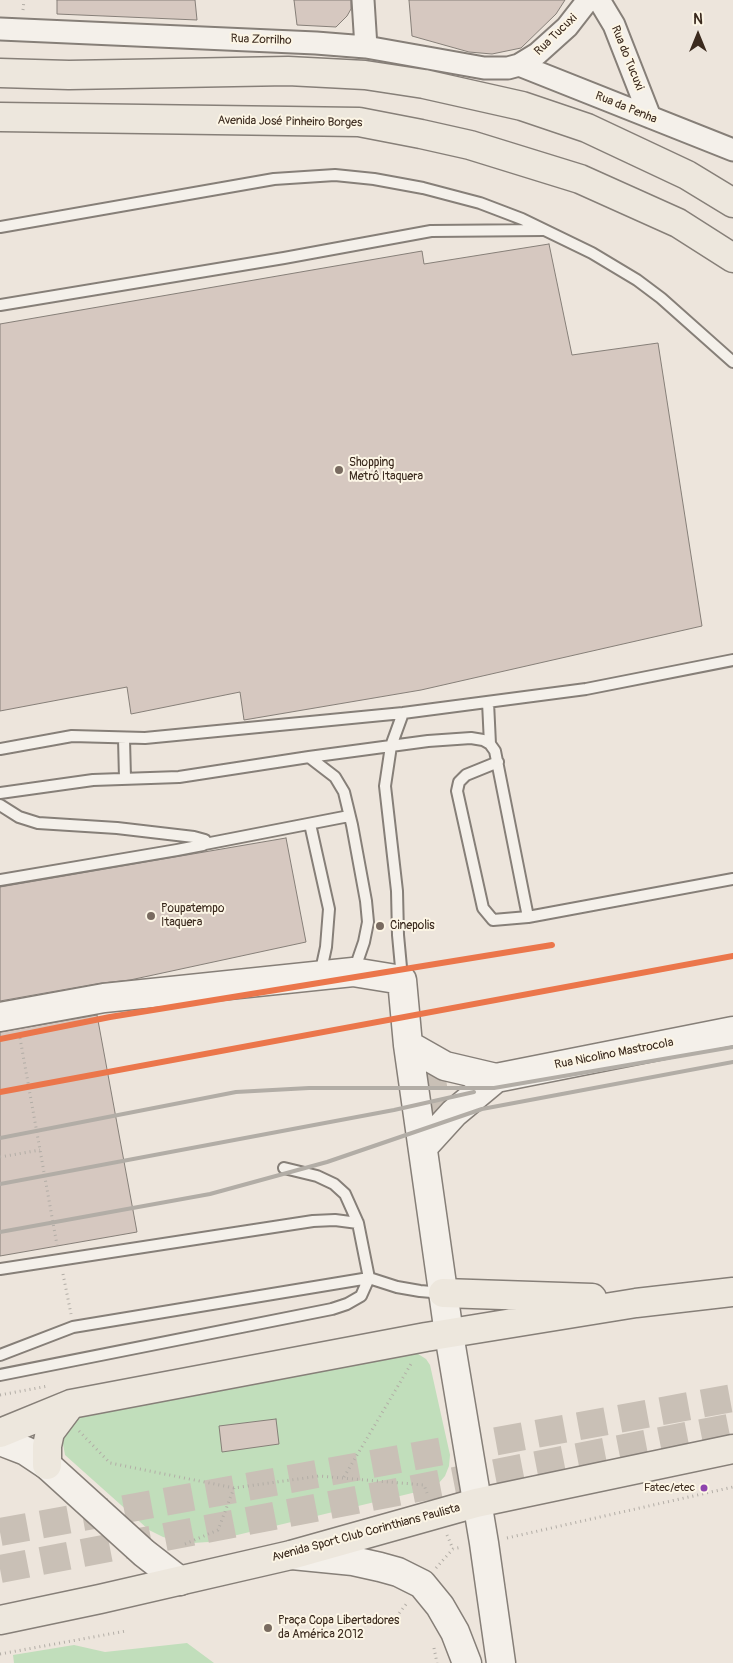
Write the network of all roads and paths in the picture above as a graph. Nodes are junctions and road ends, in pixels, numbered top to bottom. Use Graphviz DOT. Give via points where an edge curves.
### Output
graph roads {
  1 [pos="363,0"];
  2 [pos="588,0"];
  3 [pos="599,0"];
  4 [pos="0,29"];
  5 [pos="366,48"];
  6 [pos="520,65"];
  7 [pos="0,74"];
  8 [pos="69,75"];
  9 [pos="0,117"];
  10 [pos="650,117"];
  11 [pos="39,118"];
  12 [pos="733,150"];
  13 [pos="733,203"];
  14 [pos="0,227"];
  15 [pos="547,230"];
  16 [pos="733,258"];
  17 [pos="0,305"];
  18 [pos="733,362"];
  19 [pos="733,660"];
  20 [pos="488,702"];
  21 [pos="403,713"];
  22 [pos="124,739"];
  23 [pos="490,744"];
  24 [pos="391,746"];
  25 [pos="0,749"];
  26 [pos="309,757"];
  27 [pos="498,762"];
  28 [pos="125,778"];
  29 [pos="0,793"];
  30 [pos="0,805"];
  31 [pos="349,816"];
  32 [pos="310,824"];
  33 [pos="205,844"];
  34 [pos="733,879"];
  35 [pos="0,880"];
  36 [pos="528,917"];
  37 [pos="354,972"];
  38 [pos="319,976"];
  39 [pos="402,980"];
  40 [pos="8,1016"];
  41 [pos="733,1031"];
  42 [pos="408,1045"];
  43 [pos="496,1078"];
  44 [pos="423,1147"];
  45 [pos="40,1150"];
  46 [pos="0,1157"];
  47 [pos="284,1168"];
  48 [pos="358,1223"];
  49 [pos="60,1259"];
  50 [pos="0,1269"];
  51 [pos="369,1278"];
  52 [pos="733,1292"];
  53 [pos="443,1293"];
  54 [pos="636,1303"];
  55 [pos="73,1327"];
  56 [pos="438,1335"];
  57 [pos="0,1355"];
  58 [pos="0,1375"];
  59 [pos="8,1394"];
  60 [pos="0,1395"];
  61 [pos="71,1404"];
  62 [pos="0,1433"];
  63 [pos="0,1441"];
  64 [pos="91,1444"];
  65 [pos="733,1449"];
  66 [pos="47,1465"];
  67 [pos="344,1477"];
  68 [pos="424,1485"];
  69 [pos="733,1487"];
  70 [pos="234,1488"];
  71 [pos="476,1503"];
  72 [pos="524,1535"];
  73 [pos="185,1544"];
  74 [pos="291,1555"];
  75 [pos="180,1581"];
  76 [pos="0,1620"];
  77 [pos="126,1631"];
  78 [pos="0,1654"];
  79 [pos="467,1663"];
  80 [pos="501,1663"];
  1 -- 5 [label="street"];
  2 -- 6 [label="street, Rua Tucuxi" via="559,34 538,54"];
  3 -- 10 [label="street, Rua do Tucuxi" via="614,25"];
  4 -- 5 [label="street, Rua Zorrilho" via="306,42"];
  5 -- 6 [label="street, Rua Zorrilho" via="484,68"];
  6 -- 10 [label="street, Rua da Penha"];
  7 -- 8 [label="main road"];
  8 -- 11 [label="main road" via="49,93"];
  8 -- 13 [label="main road" via="288,71 366,74 424,84 522,106 587,128 687,175"];
  9 -- 11 [label="main road, Avenida José Pinheiro Borges"];
  10 -- 12 [label="street, Rua da Penha"];
  11 -- 16 [label="main road, Avenida José Pinheiro Borges" via="359,122 421,134 470,145 580,179 678,223"];
  14 -- 15 [label="lane" via="231,185 319,175 374,179 423,188 480,203"];
  15 -- 17 [label="lane" via="431,231"];
  15 -- 18 [label="lane" via="637,280"];
  19 -- 20 [label="lane" via="586,689"];
  20 -- 21 [label="lane"];
  20 -- 23 [label="lane"];
  21 -- 22 [label="lane"];
  21 -- 24 [label="lane"];
  22 -- 25 [label="lane" via="72,736"];
  22 -- 28 [label="lane"];
  23 -- 24 [label="lane" via="471,738"];
  23 -- 27 [label="lane" via="496,751"];
  24 -- 26 [label="lane"];
  24 -- 39 [label="lane" via="385,786 397,891"];
  26 -- 28 [label="lane" via="179,777"];
  26 -- 31 [label="lane" via="334,777 344,792"];
  27 -- 36 [label="lane"];
  27 -- 36 [label="lane" via="466,774 457,791 483,908 493,920"];
  28 -- 29 [label="lane"];
  30 -- 33 [label="lane" via="19,817 38,823 200,838"];
  31 -- 32 [label="lane"];
  31 -- 37 [label="lane" via="368,922"];
  32 -- 33 [label="lane"];
  32 -- 38 [label="lane" via="329,909 326,947"];
  33 -- 35 [label="lane"];
  34 -- 36 [label="lane"];
  37 -- 38 [label="street"];
  37 -- 39 [label="street"];
  38 -- 40 [label="street" via="104,998"];
  39 -- 42 [label="street"];
  40 -- 45 [label="path"];
  41 -- 43 [label="street, Rua Nicolino Mastrocola"];
  42 -- 43 [label="street, Rua Nicolino Mastrocola" via="445,1066"];
  42 -- 44 [label="street"];
  43 -- 44 [label="street, Rua Nicolino Mastrocola" via="454,1113"];
  44 -- 53 [label="street"];
  45 -- 46 [label="path"];
  45 -- 49 [label="path"];
  47 -- 48 [label="lane" via="334,1184 345,1194"];
  48 -- 49 [label="lane" via="313,1221"];
  48 -- 51 [label="lane"];
  49 -- 50 [label="lane"];
  49 -- 55 [label="path"];
  51 -- 53 [label="lane" via="420,1292"];
  51 -- 55 [label="lane"];
  51 -- 58 [label="lane" via="361,1296 332,1308"];
  52 -- 54 [label="main road"];
  53 -- 54 [label="main road" via="594,1298"];
  53 -- 56 [label="street"];
  54 -- 56 [label="main road"];
  55 -- 57 [label="lane"];
  56 -- 61 [label="main road"];
  56 -- 67 [label="path"];
  56 -- 71 [label="street"];
  59 -- 60 [label="path"];
  61 -- 62 [label="main road"];
  61 -- 66 [label="main road" via="50,1432"];
  63 -- 66 [label="street" via="26,1451"];
  64 -- 70 [label="path" via="110,1463"];
  65 -- 71 [label="main road, Avenida Sport Club Corinthians Paulista"];
  66 -- 75 [label="street" via="144,1553"];
  67 -- 68 [label="path"];
  67 -- 70 [label="path" via="319,1476"];
  69 -- 72 [label="path"];
  70 -- 73 [label="path" via="218,1530"];
  71 -- 74 [label="main road, Avenida Sport Club Corinthians Paulista"];
  71 -- 80 [label="street"];
  74 -- 75 [label="main road, Avenida Sport Club Corinthians Paulista"];
  74 -- 79 [label="street" via="352,1560 398,1572 422,1584 455,1632"];
  75 -- 76 [label="main road, Avenida Sport Club Corinthians Paulista"];
  77 -- 78 [label="path"];
}
